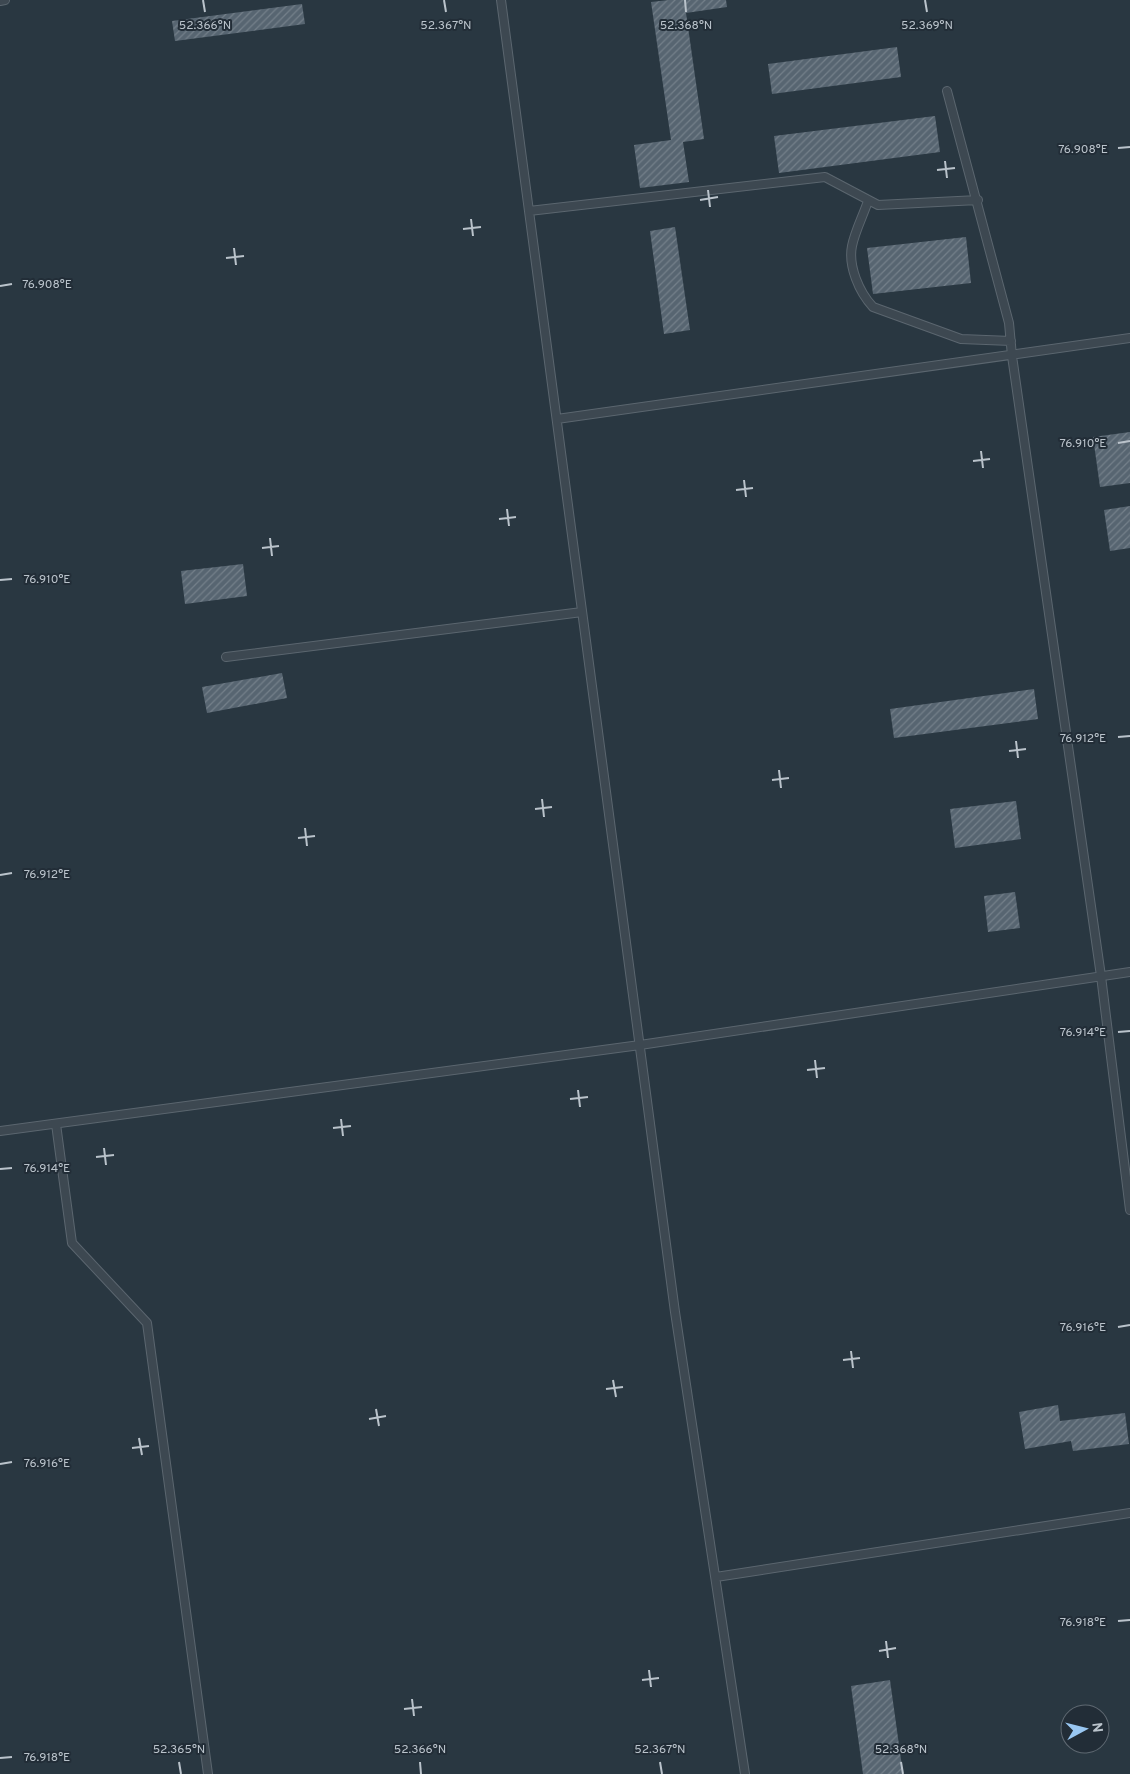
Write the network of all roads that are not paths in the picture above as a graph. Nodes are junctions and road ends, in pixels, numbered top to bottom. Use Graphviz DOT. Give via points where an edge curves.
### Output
graph roads {
  1 [pos="5,0"];
  2 [pos="501,0"];
  3 [pos="0,1"];
  4 [pos="947,91"];
  5 [pos="978,200"];
  6 [pos="868,201"];
  7 [pos="529,211"];
  8 [pos="1130,338"];
  9 [pos="1011,341"];
  10 [pos="1012,356"];
  11 [pos="557,419"];
  12 [pos="582,612"];
  13 [pos="226,657"];
  14 [pos="1130,972"];
  15 [pos="1101,976"];
  16 [pos="640,1045"];
  17 [pos="56,1124"];
  18 [pos="0,1131"];
  19 [pos="1130,1210"];
  20 [pos="1130,1513"];
  21 [pos="716,1577"];
  22 [pos="208,1774"];
  23 [pos="745,1774"];
  1 -- 3 [label="lane"];
  2 -- 7 [label="lane"];
  4 -- 5 [label="lane"];
  5 -- 6 [label="lane" via="878,205"];
  5 -- 9 [label="lane"];
  6 -- 7 [label="lane" via="825,177"];
  6 -- 9 [label="lane" via="852,247 855,281 873,306 961,339"];
  7 -- 11 [label="lane"];
  8 -- 10 [label="lane"];
  9 -- 10 [label="lane"];
  10 -- 11 [label="lane"];
  10 -- 15 [label="lane"];
  11 -- 12 [label="lane"];
  12 -- 13 [label="lane"];
  12 -- 16 [label="lane"];
  14 -- 15 [label="lane"];
  15 -- 16 [label="lane"];
  15 -- 19 [label="lane"];
  16 -- 17 [label="lane"];
  16 -- 21 [label="lane" via="675,1312"];
  17 -- 18 [label="lane"];
  17 -- 22 [label="lane" via="72,1243 147,1323"];
  20 -- 21 [label="lane"];
  21 -- 23 [label="lane"];
}
